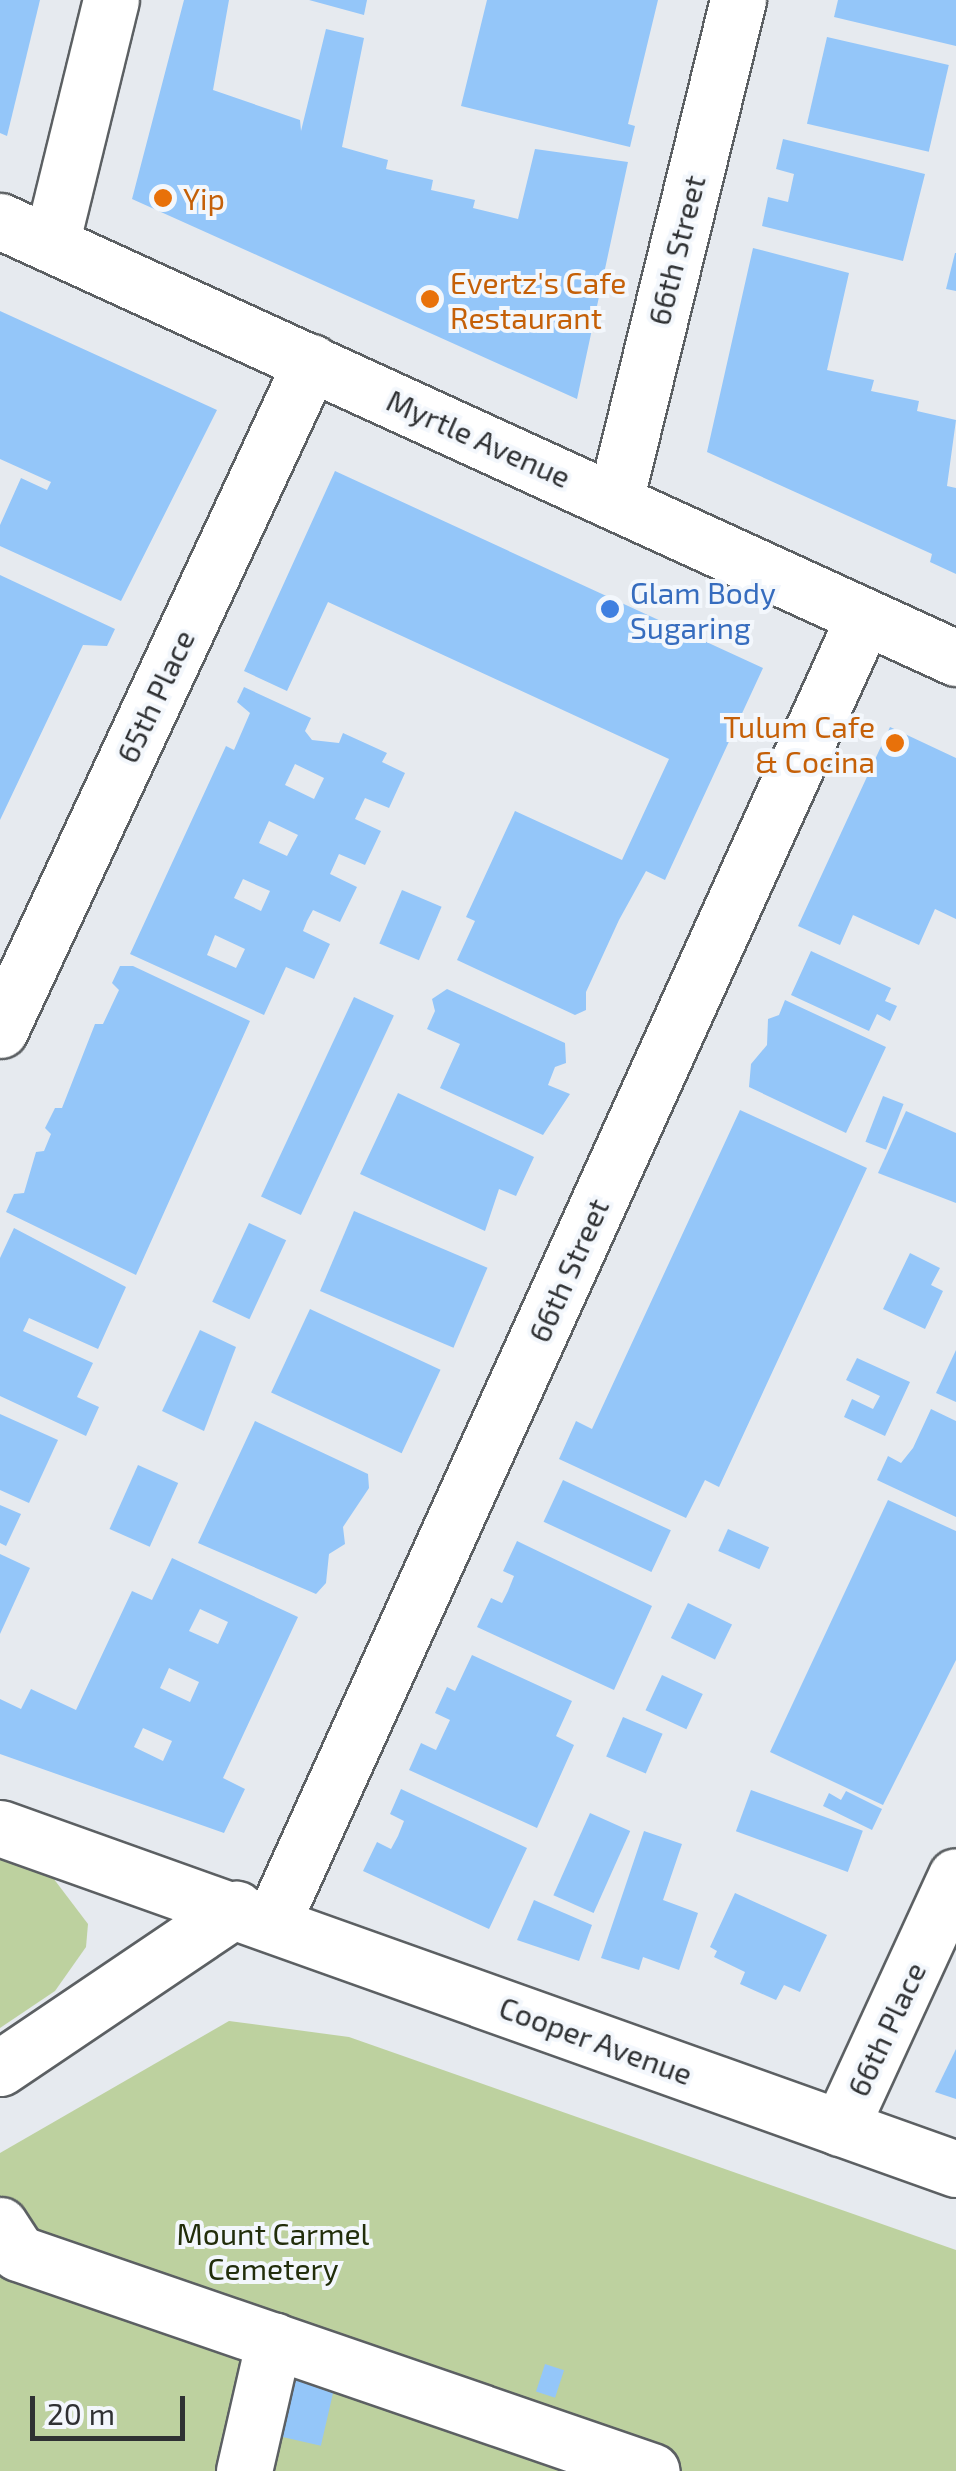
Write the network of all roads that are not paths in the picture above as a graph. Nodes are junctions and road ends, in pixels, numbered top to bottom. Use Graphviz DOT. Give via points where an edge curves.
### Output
graph roads {
  1 [pos="111,0"];
  2 [pos="738,0"];
  3 [pos="0,220"];
  4 [pos="52,244"];
  5 [pos="311,362"];
  6 [pos="615,501"];
  7 [pos="864,617"];
  8 [pos="956,658"];
  9 [pos="0,1030"];
  10 [pos="0,1828"];
  11 [pos="956,1876"];
  12 [pos="254,1916"];
  13 [pos="0,2068"];
  14 [pos="840,2128"];
  15 [pos="956,2169"];
  16 [pos="0,2225"];
  17 [pos="274,2340"];
  18 [pos="244,2471"];
  19 [pos="652,2471"];
  1 -- 4 [label="street"];
  2 -- 6 [label="street, 66th Street"];
  3 -- 4 [label="street, Myrtle Avenue"];
  4 -- 5 [label="street, Myrtle Avenue"];
  5 -- 6 [label="street, Myrtle Avenue"];
  5 -- 9 [label="street, 65th Place"];
  6 -- 7 [label="street, Myrtle Avenue"];
  7 -- 8 [label="street, Myrtle Avenue"];
  7 -- 12 [label="street, 66th Street"];
  10 -- 12 [label="street, Cooper Avenue"];
  11 -- 14 [label="street, 66th Place"];
  12 -- 13 [label="street"];
  12 -- 14 [label="street, Cooper Avenue"];
  14 -- 15 [label="street, Cooper Avenue"];
  16 -- 17 [label="street" via="18,2253"];
  17 -- 18 [label="street"];
  17 -- 19 [label="street"];
}
